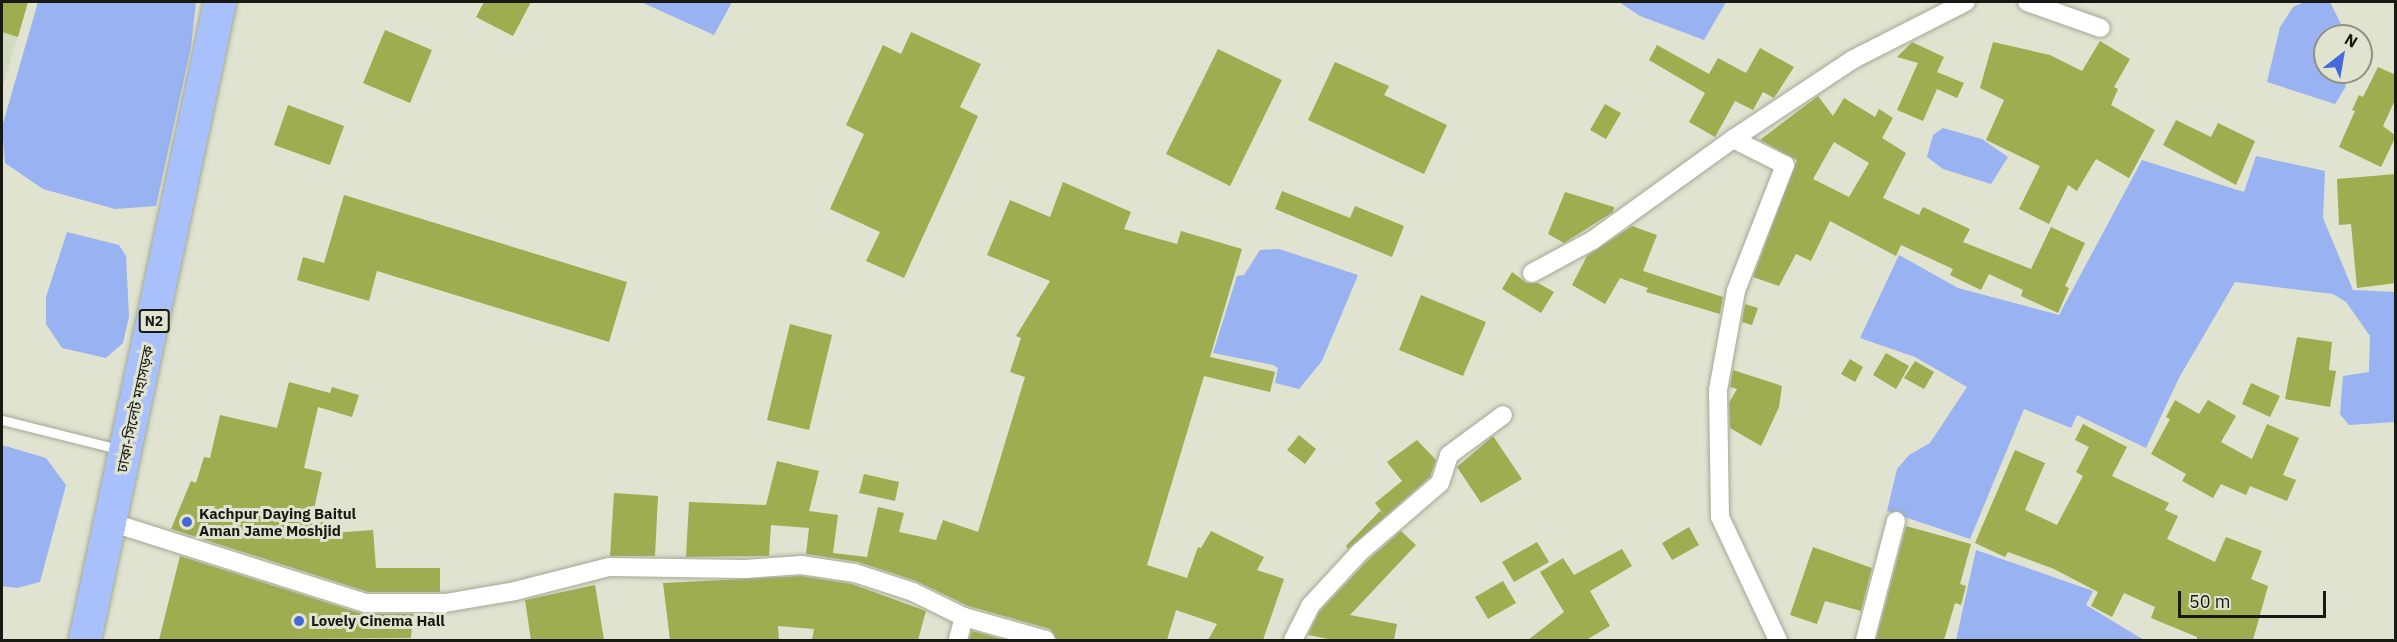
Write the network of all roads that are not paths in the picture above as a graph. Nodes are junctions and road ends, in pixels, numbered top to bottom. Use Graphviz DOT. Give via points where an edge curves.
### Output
graph roads {
  1 [pos="220,2"];
  2 [pos="1966,2"];
  3 [pos="2027,2"];
  4 [pos="2102,28"];
  5 [pos="1732,139"];
  6 [pos="1532,273"];
  7 [pos="1503,415"];
  8 [pos="2,420"];
  9 [pos="127,451"];
  10 [pos="1896,521"];
  11 [pos="110,522"];
  12 [pos="964,617"];
  13 [pos="85,640"];
  14 [pos="958,640"];
  15 [pos="1046,640"];
  16 [pos="1293,640"];
  17 [pos="1779,640"];
  18 [pos="1865,640"];
  1 -- 9 [label="highway, ঢাকা-সিলেট মহাসড়ক / N2"];
  2 -- 5 [label="street" via="1852,60"];
  3 -- 4 [label="street"];
  5 -- 6 [label="street" via="1593,240"];
  5 -- 17 [label="street" via="1785,165 1736,291 1718,390 1720,518"];
  7 -- 16 [label="street" via="1449,455 1440,483 1404,510 1310,606"];
  8 -- 9 [label="lane"];
  9 -- 11 [label="highway, ঢাকা-সিলেট মহাসড়ক / N2"];
  10 -- 18 [label="street"];
  11 -- 12 [label="street" via="366,603 445,603 515,591 609,567 745,569 801,565 864,576 913,592"];
  11 -- 13 [label="highway, ঢাকা-সিলেট মহাসড়ক / N2"];
  12 -- 14 [label="street"];
  12 -- 15 [label="street"];
}
